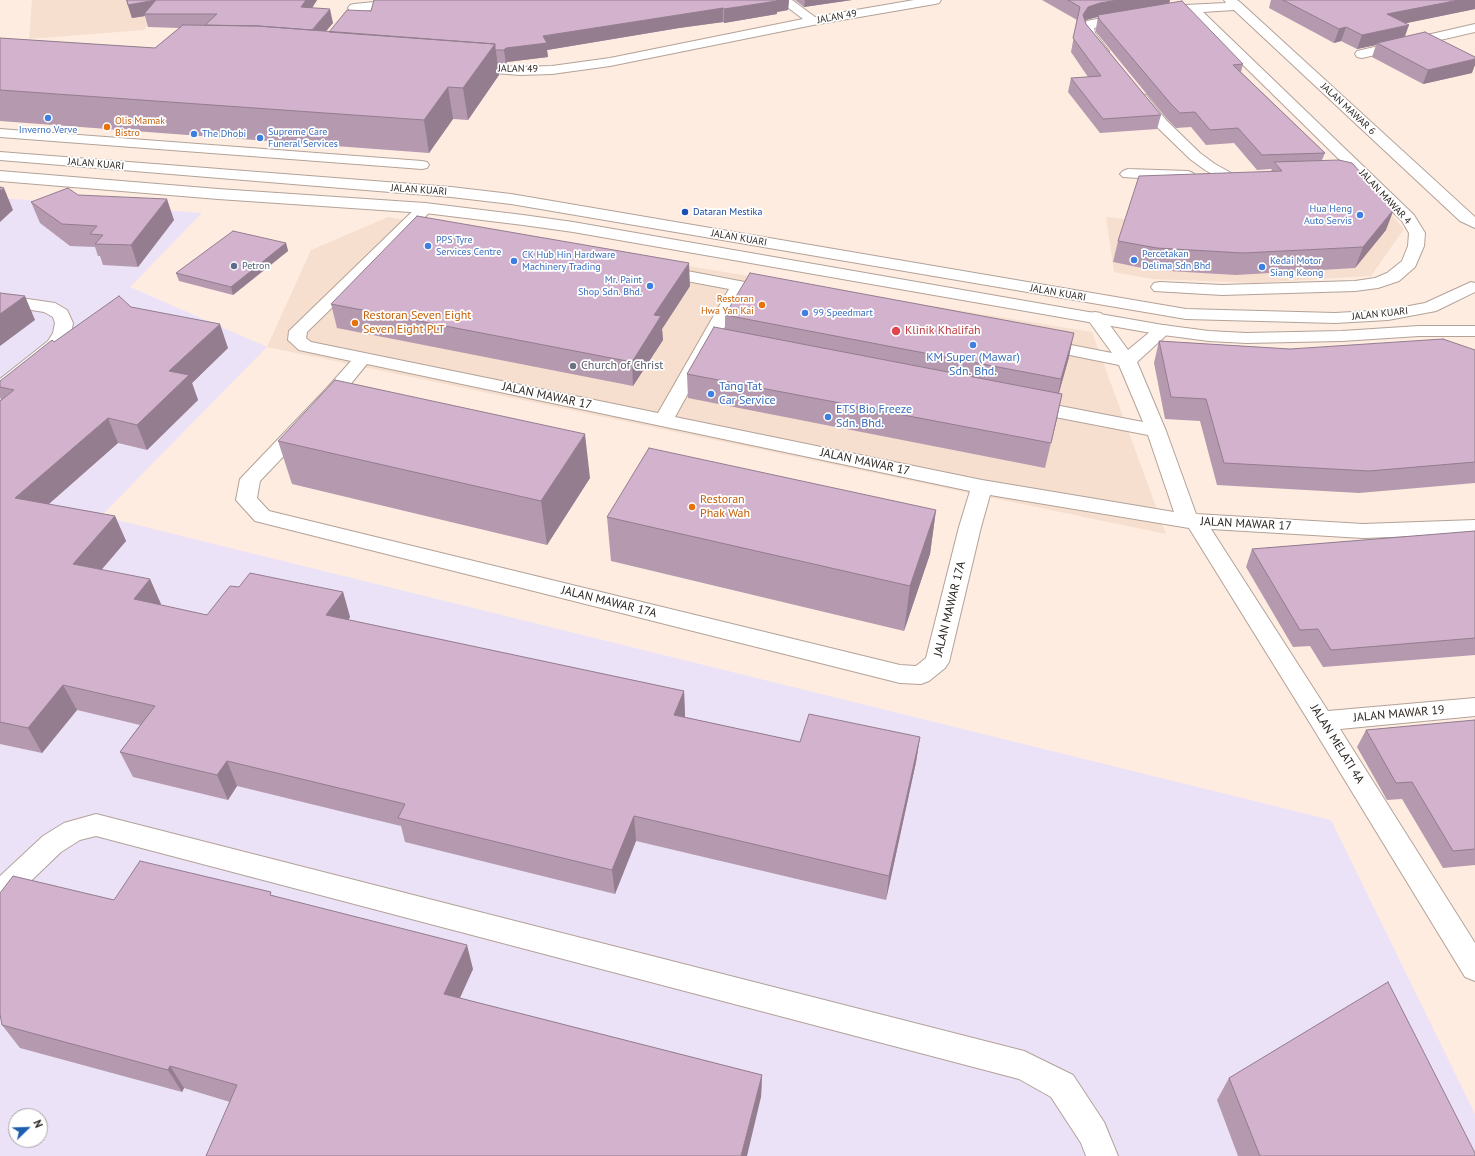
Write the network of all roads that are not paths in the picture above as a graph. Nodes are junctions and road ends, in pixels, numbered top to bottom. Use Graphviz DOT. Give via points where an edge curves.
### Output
graph roads {
  1 [pos="430,0"];
  2 [pos="784,0"];
  3 [pos="935,0"];
  4 [pos="1234,3"];
  5 [pos="356,4"];
  6 [pos="1193,9"];
  7 [pos="1175,10"];
  8 [pos="1138,16"];
  9 [pos="345,19"];
  10 [pos="813,22"];
  11 [pos="1475,28"];
  12 [pos="1362,54"];
  13 [pos="1111,62"];
  14 [pos="458,66"];
  15 [pos="1134,91"];
  16 [pos="0,133"];
  17 [pos="0,156"];
  18 [pos="422,165"];
  19 [pos="1363,173"];
  20 [pos="1128,174"];
  21 [pos="1342,174"];
  22 [pos="0,176"];
  23 [pos="425,208"];
  24 [pos="1470,220"];
  25 [pos="406,224"];
  26 [pos="429,229"];
  27 [pos="1475,235"];
  28 [pos="646,269"];
  29 [pos="739,286"];
  30 [pos="1160,287"];
  31 [pos="1179,288"];
  32 [pos="1474,288"];
  33 [pos="786,295"];
  34 [pos="0,300"];
  35 [pos="1186,314"];
  36 [pos="1095,317"];
  37 [pos="1163,330"];
  38 [pos="1475,332"];
  39 [pos="1209,336"];
  40 [pos="1026,341"];
  41 [pos="1227,354"];
  42 [pos="363,358"];
  43 [pos="1127,361"];
  44 [pos="0,388"];
  45 [pos="1009,402"];
  46 [pos="664,420"];
  47 [pos="1156,431"];
  48 [pos="982,487"];
  49 [pos="1192,522"];
  50 [pos="1475,527"];
  51 [pos="1475,707"];
  52 [pos="1322,721"];
  53 [pos="0,893"];
  54 [pos="1475,968"];
  55 [pos="1102,1156"];
  1 -- 5 [label="street"];
  2 -- 10 [label="street"];
  3 -- 10 [label="street, JALAN 49"];
  4 -- 6 [label="street"];
  4 -- 24 [label="street, JALAN MAWAR 6"];
  5 -- 9 [label="street"];
  6 -- 7 [label="street"];
  6 -- 19 [label="street, JALAN MAWAR 4"];
  8 -- 13 [label="street" via="1091,24 1088,28 1089,34"];
  10 -- 14 [label="street, JALAN 49" via="610,62 552,70 520,71"];
  11 -- 12 [label="street"];
  15 -- 20 [label="street" via="1161,123 1195,156 1210,167 1235,177"];
  16 -- 18 [label="street"];
  17 -- 35 [label="street, JALAN KUARI" via="511,199"];
  19 -- 21 [label="street"];
  19 -- 31 [label="street, JALAN MAWAR 4" via="1408,218 1417,233 1416,246 1409,263 1393,277 1378,283 1355,286 1222,290"];
  22 -- 23 [label="street, JALAN KUARI"];
  23 -- 25 [label="street, JALAN MAWAR 17"];
  23 -- 36 [label="street, JALAN KUARI" via="573,227"];
  24 -- 27 [label="street, JALAN MAWAR 6"];
  25 -- 26 [label="street"];
  25 -- 42 [label="street, JALAN MAWAR 17" via="298,330 297,340 305,346"];
  28 -- 29 [label="street"];
  29 -- 33 [label="street"];
  29 -- 46 [label="street" via="714,344"];
  30 -- 31 [label="street, JALAN MAWAR 4"];
  31 -- 35 [label="street"];
  32 -- 35 [label="street, JALAN KUARI" via="1430,307 1388,315 1335,318"];
  34 -- 44 [label="street" via="49,307 61,314 64,323 62,333 54,345"];
  36 -- 37 [label="street, JALAN KUARI"];
  36 -- 43 [label="street, JALAN MAWAR 17"];
  37 -- 39 [label="street, JALAN KUARI"];
  37 -- 43 [label="street"];
  38 -- 39 [label="street, JALAN KUARI" via="1419,331 1246,338"];
  39 -- 41 [label="street" via="1220,351"];
  40 -- 43 [label="street"];
  42 -- 46 [label="street, JALAN MAWAR 17"];
  42 -- 48 [label="street, JALAN MAWAR 17A" via="250,479 246,500 262,516 900,674 921,675 937,662"];
  43 -- 47 [label="street, JALAN MAWAR 17"];
  45 -- 47 [label="street"];
  46 -- 48 [label="street, JALAN MAWAR 17"];
  47 -- 49 [label="street, JALAN MAWAR 17"];
  48 -- 49 [label="street, JALAN MAWAR 17"];
  49 -- 50 [label="street, JALAN MAWAR 17" via="1362,531"];
  49 -- 52 [label="street, JALAN MELATI 4A"];
  51 -- 52 [label="street, JALAN MAWAR 19"];
  52 -- 54 [label="street, JALAN MELATI 4A"];
  53 -- 55 [label="street" via="52,844 73,831 96,825 1024,1066 1062,1086 1092,1133"];
}
